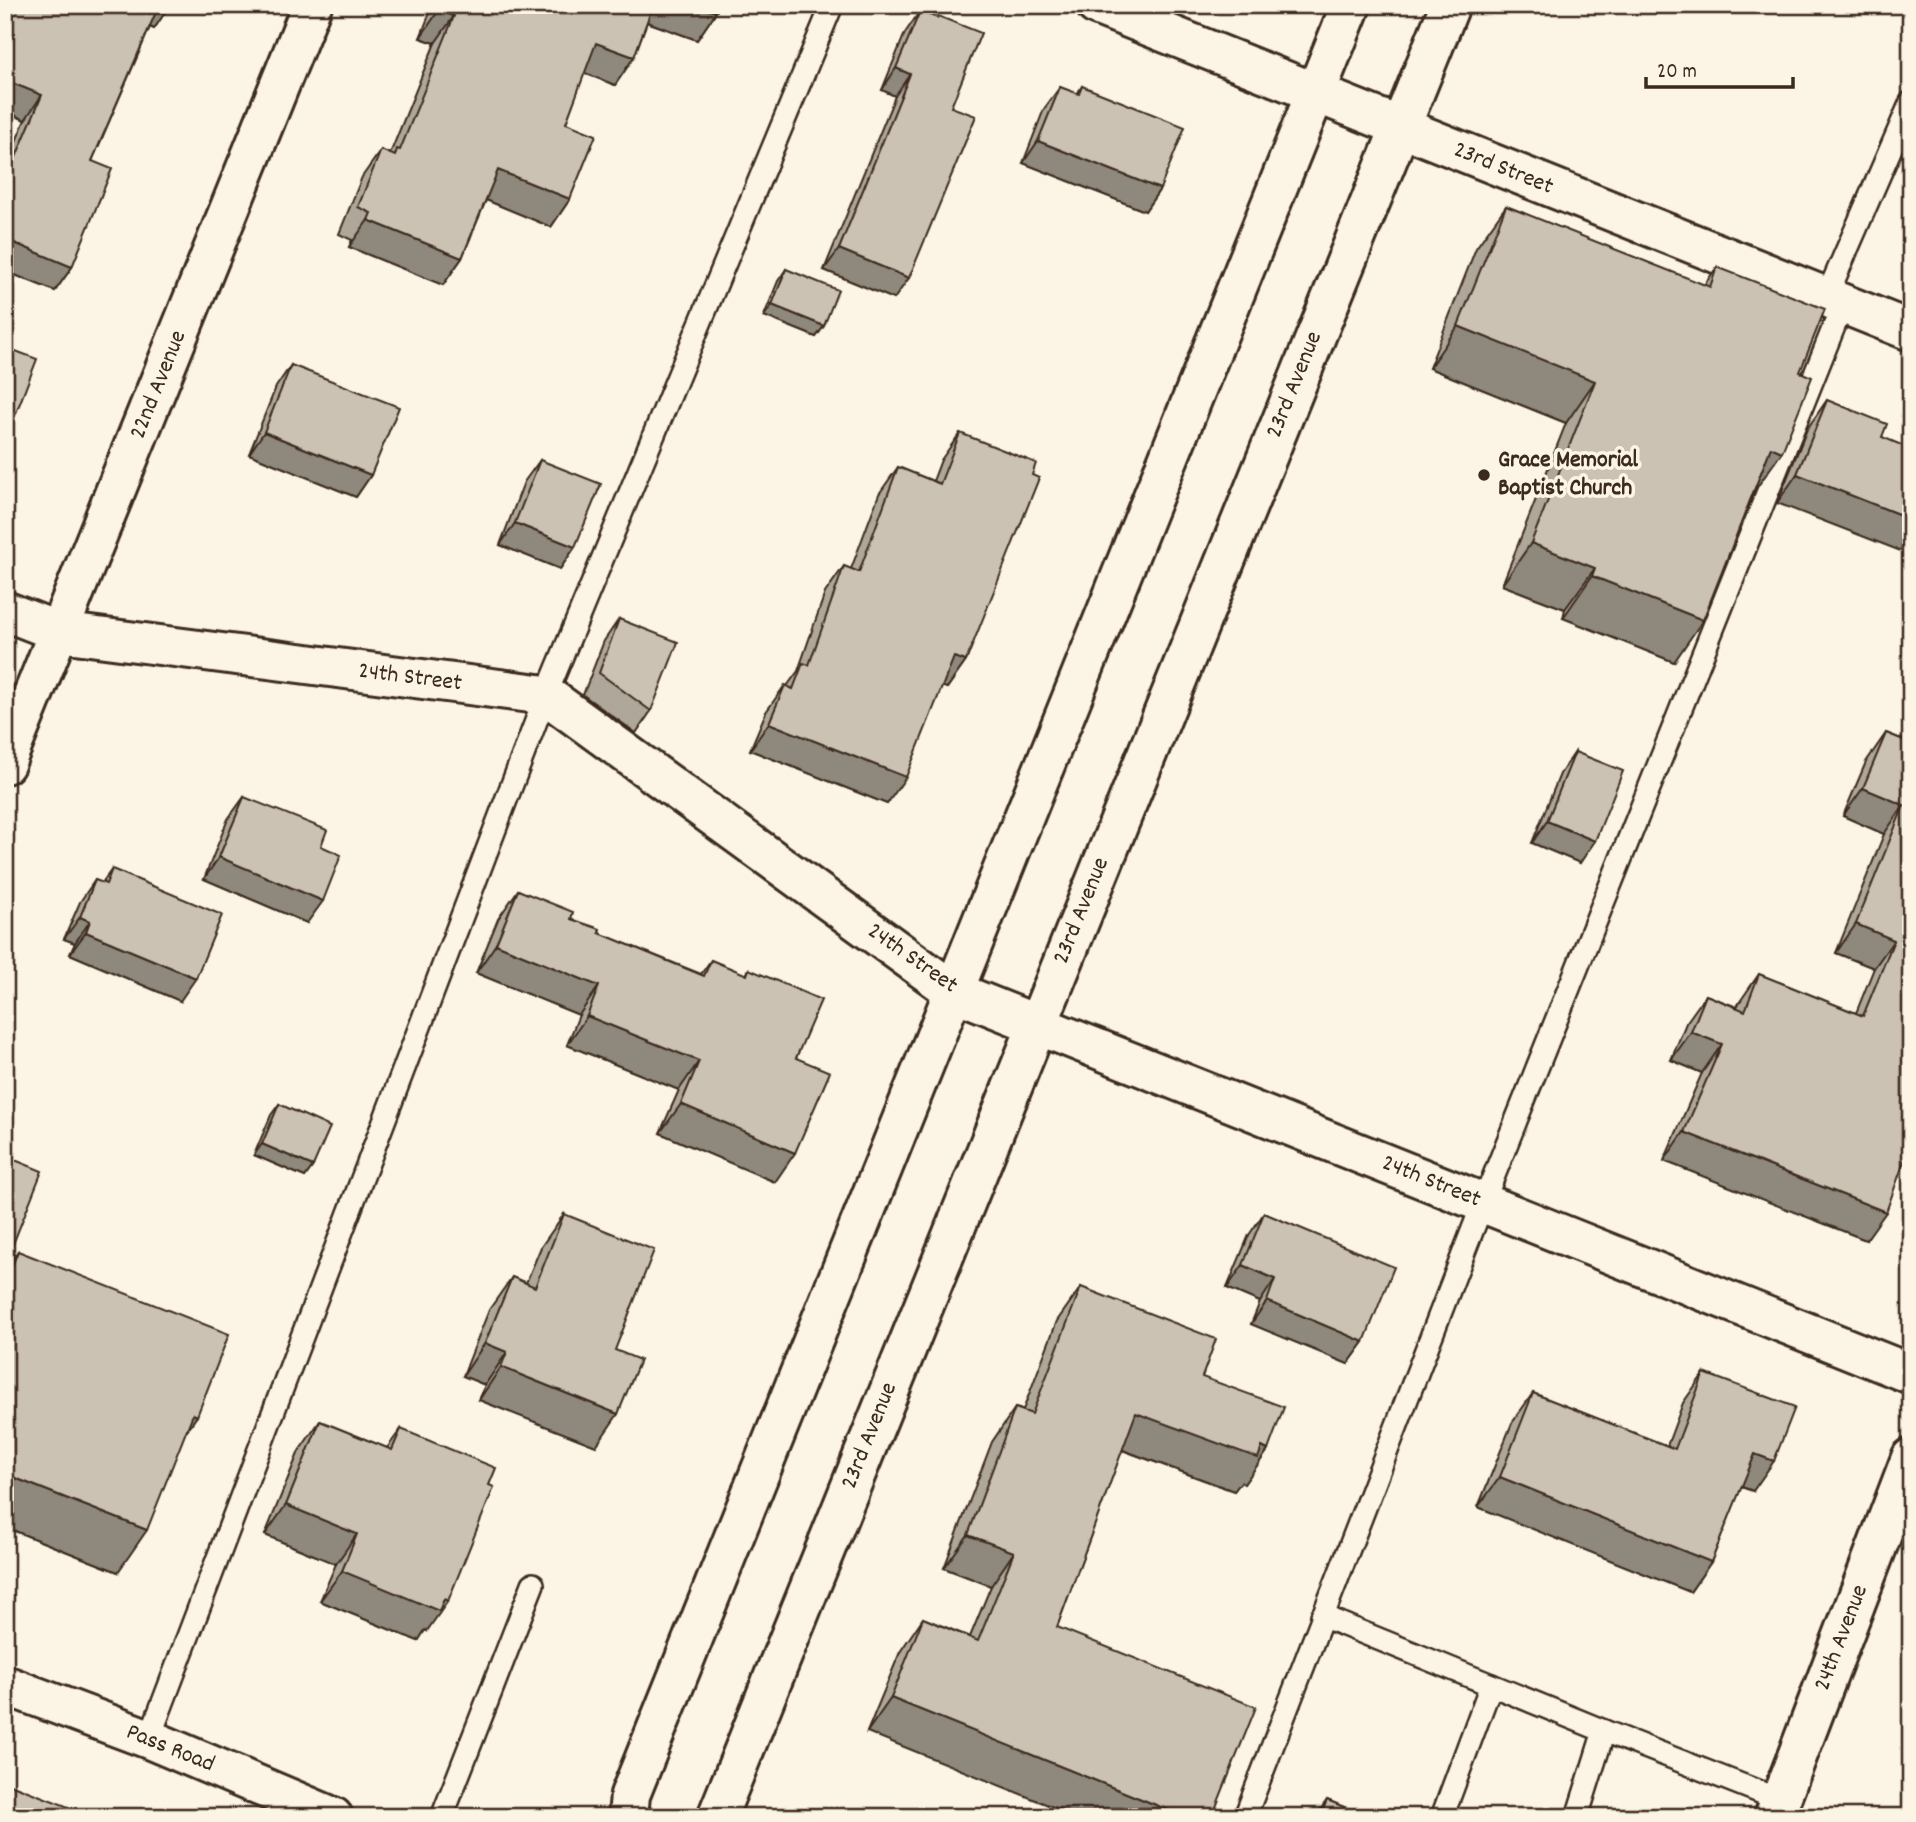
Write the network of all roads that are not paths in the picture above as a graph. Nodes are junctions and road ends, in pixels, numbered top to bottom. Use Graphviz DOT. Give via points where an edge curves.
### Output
graph roads {
  1 [pos="312,5"];
  2 [pos="832,5"];
  3 [pos="1096,5"];
  4 [pos="1351,5"];
  5 [pos="1450,5"];
  6 [pos="1315,94"];
  7 [pos="1911,102"];
  8 [pos="1400,128"];
  9 [pos="1835,301"];
  10 [pos="1911,331"];
  11 [pos="5,611"];
  12 [pos="59,632"];
  13 [pos="546,695"];
  14 [pos="5,764"];
  15 [pos="953,991"];
  16 [pos="1037,1023"];
  17 [pos="1483,1203"];
  18 [pos="1911,1374"];
  19 [pos="1911,1458"];
  20 [pos="533,1584"];
  21 [pos="1322,1616"];
  22 [pos="5,1685"];
  23 [pos="1491,1685"];
  24 [pos="1604,1731"];
  25 [pos="149,1739"];
  26 [pos="1777,1808"];
  27 [pos="333,1817"];
  28 [pos="442,1817"];
  29 [pos="628,1817"];
  30 [pos="717,1817"];
  31 [pos="1245,1817"];
  32 [pos="1442,1817"];
  33 [pos="1577,1817"];
  1 -- 12 [label="street, 22nd Avenue"];
  2 -- 13 [label="lane"];
  3 -- 6 [label="street, 23rd Street"];
  4 -- 6 [label="street"];
  5 -- 8 [label="street, 23rd Avenue"];
  6 -- 8 [label="street, 23rd Street"];
  6 -- 15 [label="street"];
  7 -- 9 [label="lane"];
  8 -- 9 [label="street, 23rd Street"];
  8 -- 16 [label="street, 23rd Avenue"];
  9 -- 10 [label="street, 23rd Street"];
  9 -- 17 [label="lane"];
  11 -- 12 [label="street, 24th Street"];
  12 -- 13 [label="street, 24th Street"];
  12 -- 14 [label="street, 22nd Avenue"];
  13 -- 15 [label="street, 24th Street"];
  13 -- 25 [label="lane"];
  15 -- 16 [label="street, 24th Street"];
  15 -- 29 [label="street" via="629,1795"];
  16 -- 17 [label="street, 24th Street"];
  16 -- 30 [label="street, 23rd Avenue"];
  17 -- 18 [label="street, 24th Street"];
  17 -- 21 [label="lane"];
  19 -- 26 [label="street, 24th Avenue"];
  20 -- 28 [label="lane"];
  21 -- 23 [label="lane"];
  21 -- 31 [label="lane"];
  22 -- 25 [label="street, Pass Road"];
  23 -- 24 [label="lane"];
  23 -- 32 [label="lane"];
  24 -- 26 [label="lane"];
  24 -- 33 [label="lane"];
  25 -- 27 [label="street, Pass Road"];
}
